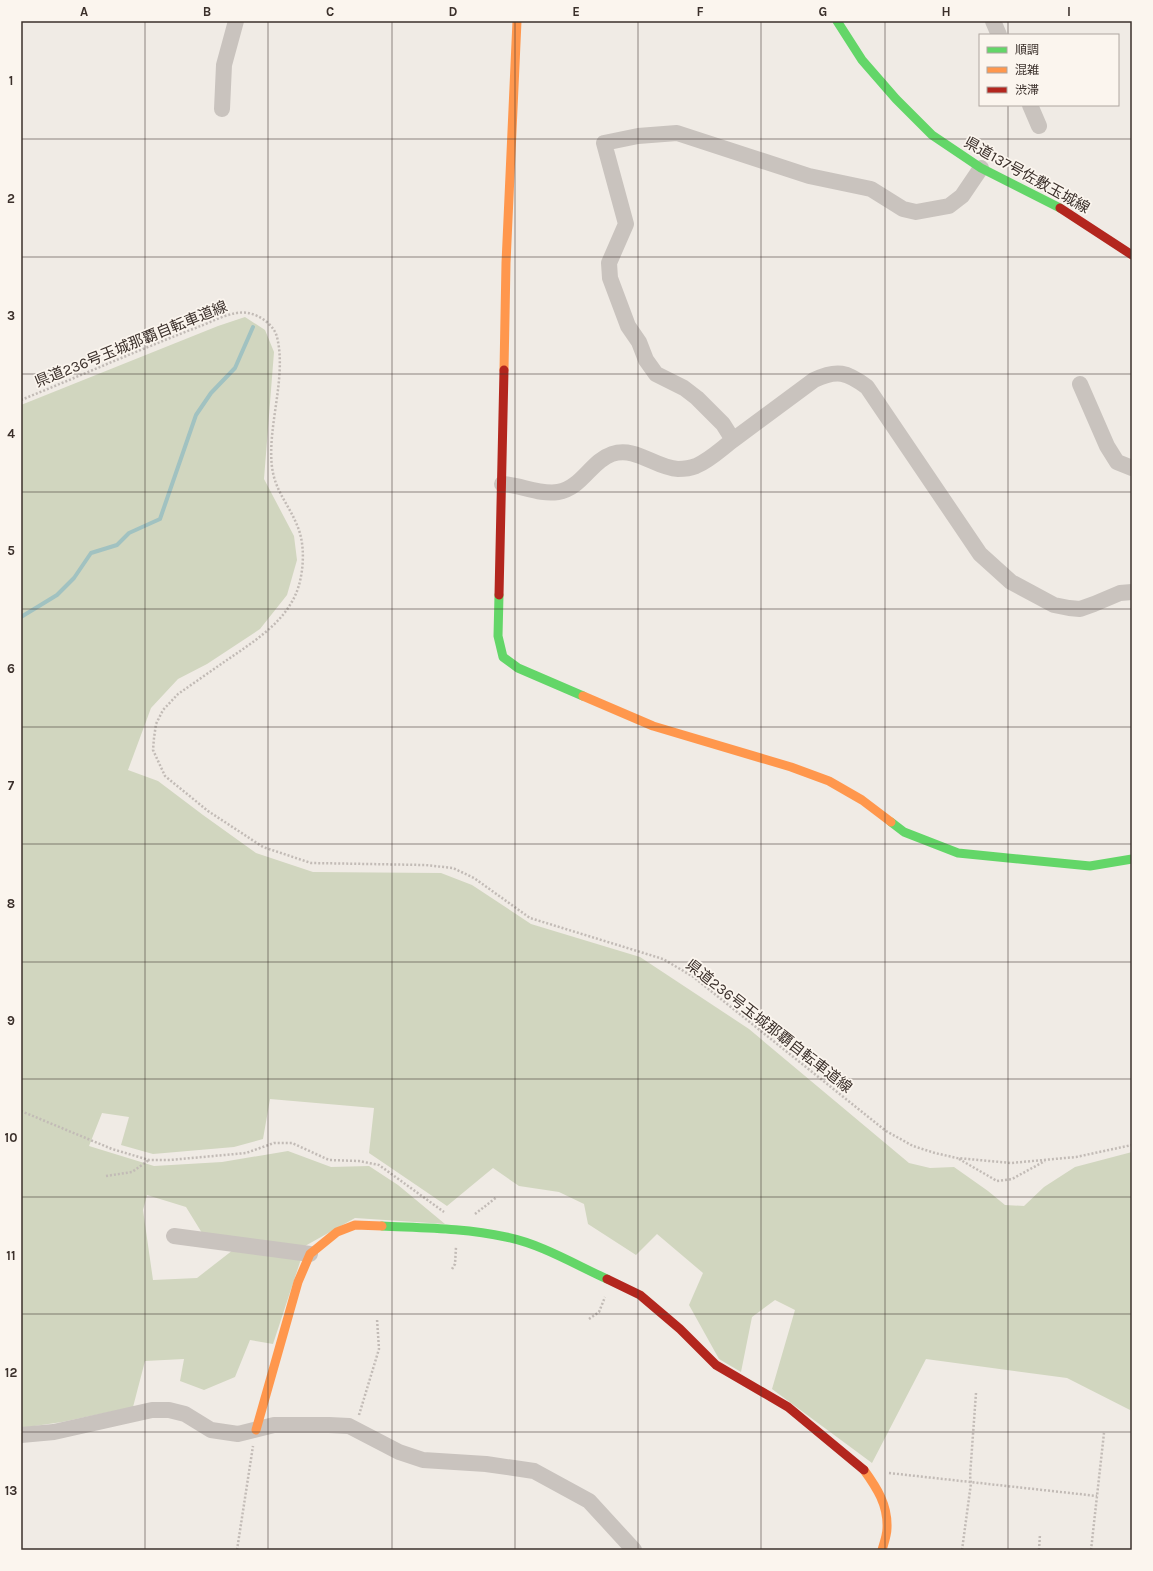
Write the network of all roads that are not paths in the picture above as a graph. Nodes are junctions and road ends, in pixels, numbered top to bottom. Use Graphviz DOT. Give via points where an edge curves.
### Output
graph roads {
  1 [pos="236,21"];
  2 [pos="517,21"];
  3 [pos="837,21"];
  4 [pos="993,21"];
  5 [pos="999,34"];
  6 [pos="1030,106"];
  7 [pos="222,109"];
  8 [pos="1039,126"];
  9 [pos="981,168"];
  10 [pos="1132,255"];
  11 [pos="1080,384"];
  12 [pos="733,440"];
  13 [pos="1132,468"];
  14 [pos="502,484"];
  15 [pos="1132,592"];
  16 [pos="1132,859"];
  17 [pos="174,1236"];
  18 [pos="310,1254"];
  19 [pos="256,1430"];
  20 [pos="21,1435"];
  21 [pos="634,1550"];
  22 [pos="882,1550"];
  1 -- 7 [label="street" via="224,65"];
  2 -- 14 [label="street" via="506,263"];
  3 -- 9 [label="street, 県道137号佐敷玉城線" via="862,60 896,99 932,135"];
  4 -- 5 [label="street"];
  6 -- 8 [label="street"];
  9 -- 10 [label="street, 県道137号佐敷玉城線" via="1069,213"];
  9 -- 12 [label="street" via="962,196 949,206 916,212 903,209 871,189 809,176 676,133 638,136 604,143 626,224 609,263 610,278 628,326 656,374 684,388 697,398 723,424"];
  11 -- 13 [label="street" via="1107,446 1117,462"];
  12 -- 14 [label="street" via="705,461 687,468 667,468 633,452 622,452 604,458 572,487 560,492 536,491"];
  12 -- 15 [label="street" via="814,380 838,372 854,377 867,387 980,554 1011,582 1054,605 1080,609 1120,593"];
  14 -- 16 [label="street" via="498,636 503,657 518,668 653,726 791,767 829,781 862,800 904,832 958,853 1090,866"];
  17 -- 18 [label="street"];
  18 -- 19 [label="street" via="298,1282"];
  18 -- 22 [label="street" via="337,1232 355,1225 456,1230 506,1237 541,1248 640,1295 680,1329 716,1365 788,1406 863,1468 877,1487 886,1507 887,1529"];
  19 -- 20 [label="street" via="238,1434 211,1430 185,1414 169,1410 152,1410 54,1432"];
  19 -- 21 [label="street" via="274,1426 349,1426 399,1452 423,1460 486,1464 534,1471 589,1501"];
}
